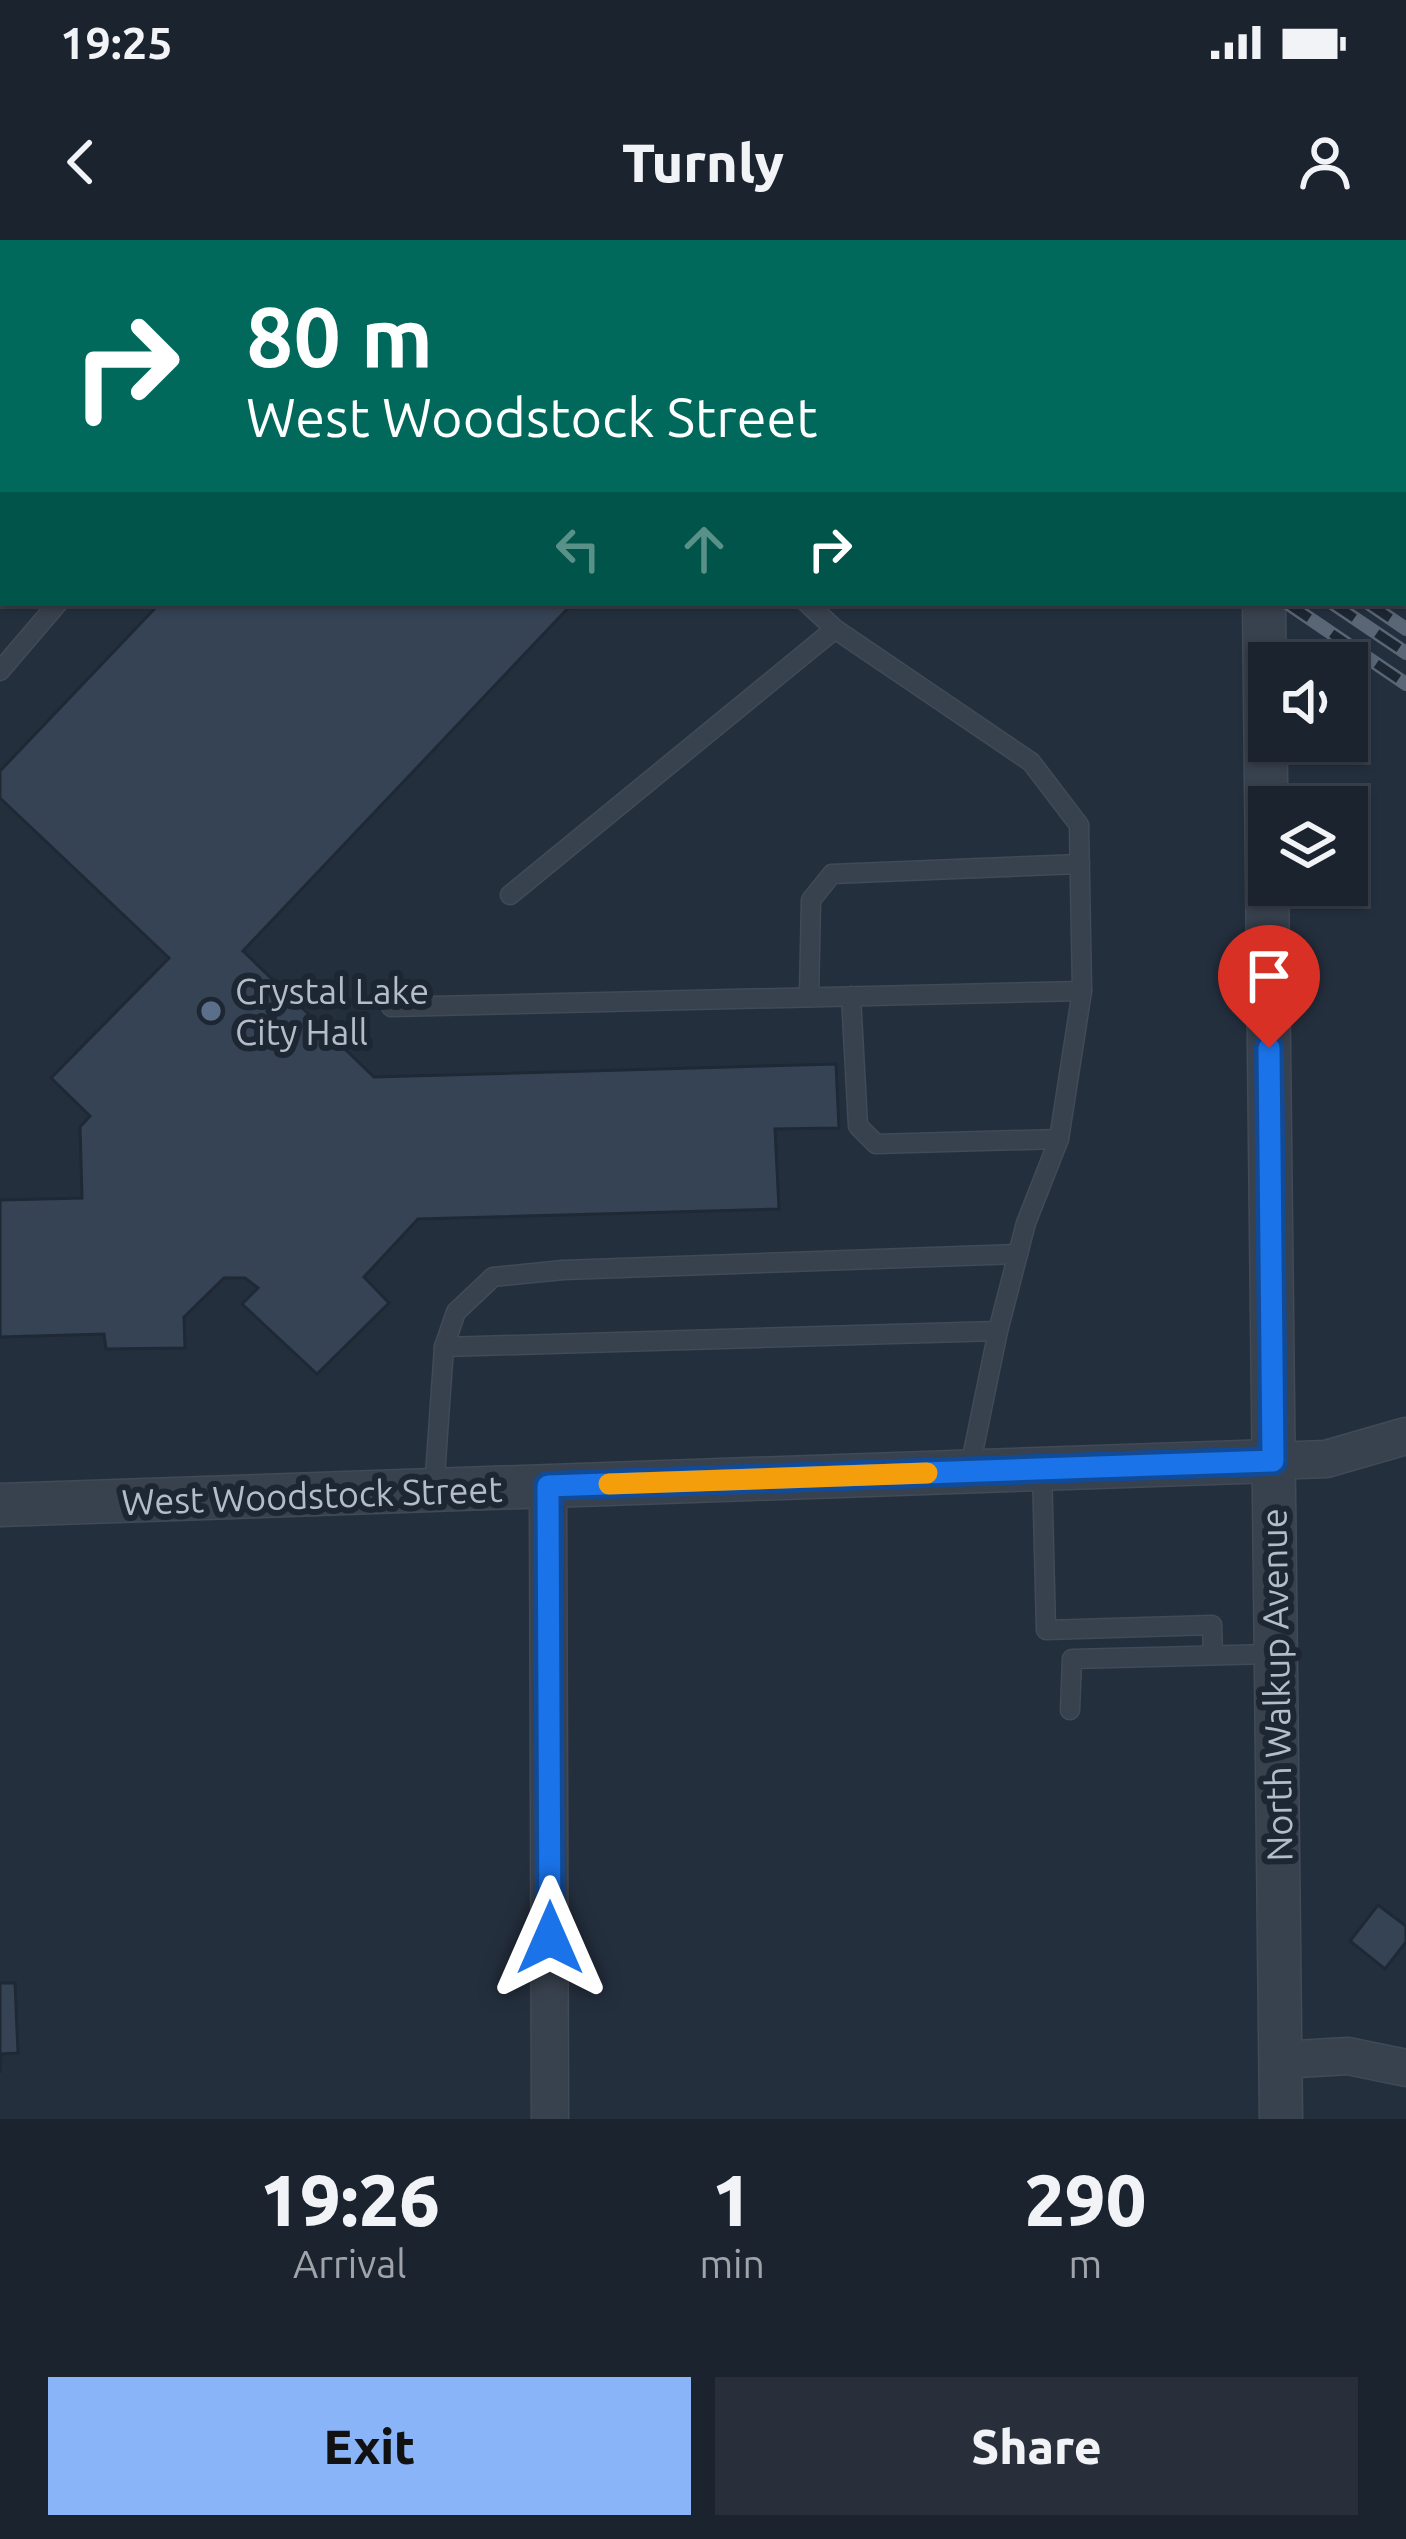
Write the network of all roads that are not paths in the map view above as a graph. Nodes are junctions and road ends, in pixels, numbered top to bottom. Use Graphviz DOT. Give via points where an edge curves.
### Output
graph roads {
  1 [pos="55,606"];
  2 [pos="810,606"];
  3 [pos="1264,606"];
  4 [pos="835,629"];
  5 [pos="0,671"];
  6 [pos="1080,864"];
  7 [pos="510,895"];
  8 [pos="1082,991"];
  9 [pos="851,996"];
  10 [pos="809,997"];
  11 [pos="392,1007"];
  12 [pos="1059,1139"];
  13 [pos="1018,1254"];
  14 [pos="998,1331"];
  15 [pos="444,1347"];
  16 [pos="1406,1436"];
  17 [pos="1273,1461"];
  18 [pos="1042,1469"];
  19 [pos="969,1472"];
  20 [pos="548,1486"];
  21 [pos="434,1491"];
  22 [pos="0,1505"];
  23 [pos="1276,1654"];
  24 [pos="1214,1655"];
  25 [pos="1070,1710"];
  26 [pos="1280,2060"];
  27 [pos="1406,2068"];
  28 [pos="550,2119"];
  29 [pos="1281,2119"];
  1 -- 5 [label="lane"];
  2 -- 4 [label="lane"];
  3 -- 17 [label="street, North Walkup Avenue"];
  4 -- 6 [label="lane" via="1031,762 1079,825"];
  4 -- 7 [label="lane"];
  6 -- 8 [label="lane"];
  6 -- 10 [label="lane" via="832,874 811,900"];
  8 -- 9 [label="lane"];
  8 -- 12 [label="lane"];
  9 -- 10 [label="lane"];
  9 -- 12 [label="lane" via="857,1126 876,1144"];
  10 -- 11 [label="lane"];
  12 -- 13 [label="lane"];
  13 -- 14 [label="lane"];
  13 -- 15 [label="lane" via="494,1277 456,1312"];
  14 -- 15 [label="lane"];
  14 -- 19 [label="lane"];
  15 -- 21 [label="lane"];
  16 -- 17 [label="street" via="1326,1459"];
  17 -- 18 [label="street, West Woodstock Street"];
  17 -- 23 [label="street, North Walkup Avenue"];
  18 -- 19 [label="street, West Woodstock Street"];
  18 -- 24 [label="lane" via="1046,1630 1212,1625"];
  19 -- 20 [label="street, West Woodstock Street"];
  20 -- 21 [label="street, West Woodstock Street"];
  20 -- 28 [label="street"];
  21 -- 22 [label="street, West Woodstock Street"];
  23 -- 24 [label="lane"];
  23 -- 26 [label="street, North Walkup Avenue"];
  24 -- 25 [label="lane" via="1072,1659"];
  26 -- 27 [label="street" via="1348,2056"];
  26 -- 29 [label="street, North Walkup Avenue"];
}
